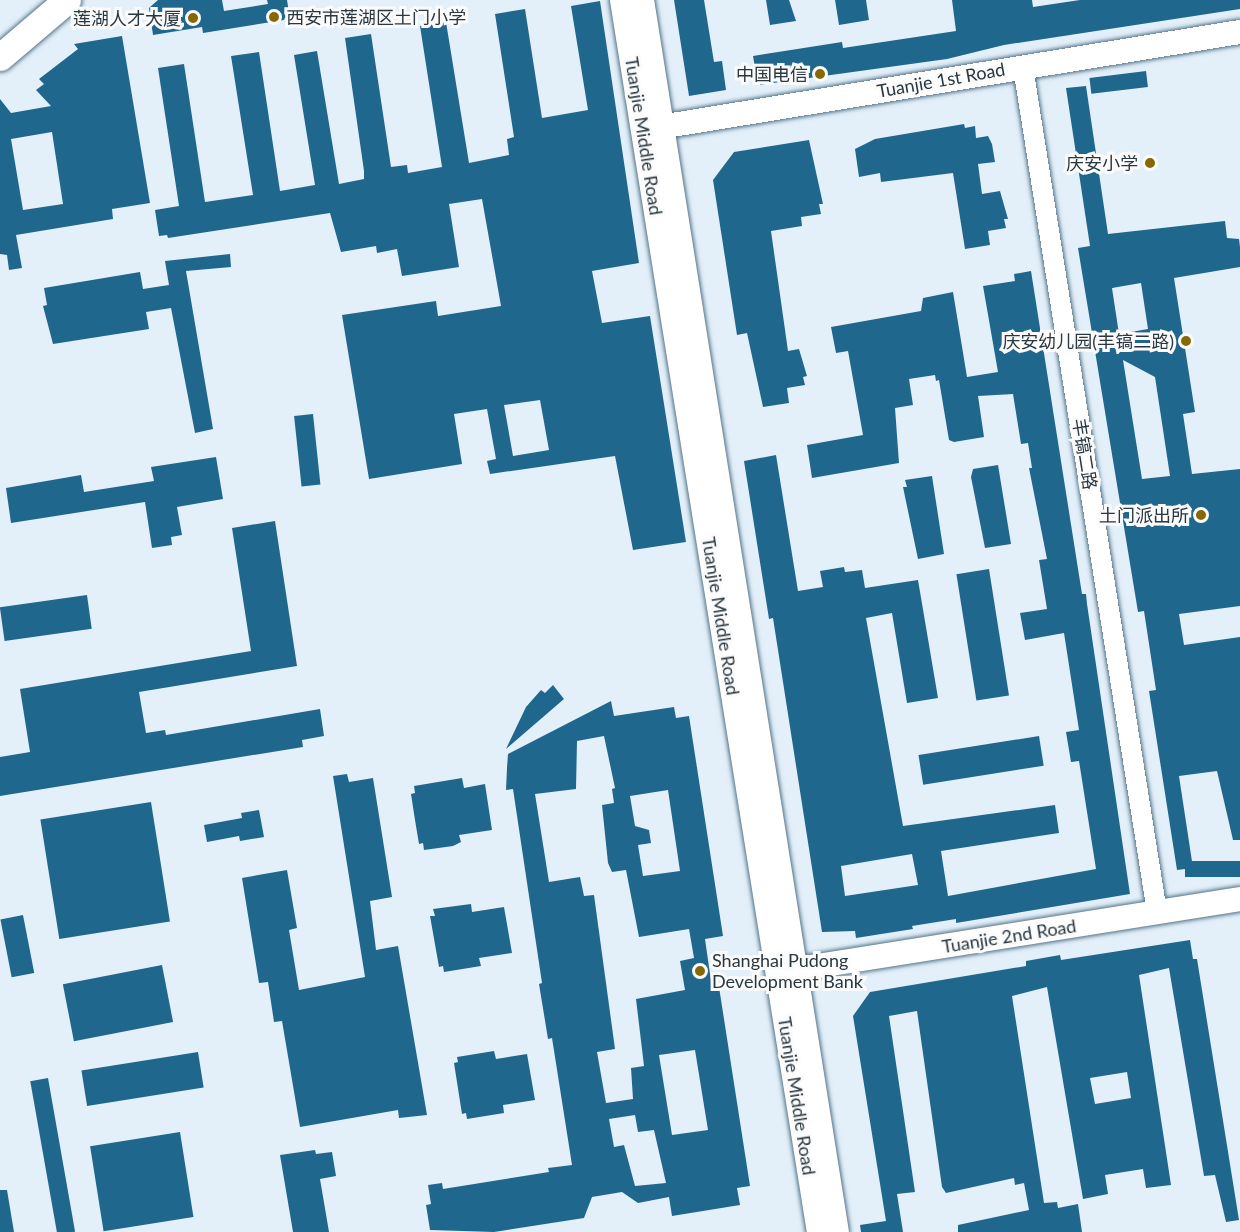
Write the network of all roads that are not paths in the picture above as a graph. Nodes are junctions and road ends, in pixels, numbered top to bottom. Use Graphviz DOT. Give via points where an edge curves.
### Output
graph roads {
  1 [pos="66,0"];
  2 [pos="622,0"];
  3 [pos="642,0"];
  4 [pos="1240,32"];
  5 [pos="0,57"];
  6 [pos="1023,67"];
  7 [pos="653,129"];
  8 [pos="1240,899"];
  9 [pos="1157,912"];
  10 [pos="787,971"];
  11 [pos="819,1232"];
  12 [pos="837,1232"];
  1 -- 5 [label="main road"];
  2 -- 7 [label="street, Tuanjie Middle Road"];
  3 -- 7 [label="street, Tuanjie Middle Road"];
  4 -- 6 [label="street, Tuanjie 1st Road"];
  6 -- 7 [label="street, Tuanjie 1st Road"];
  6 -- 9 [label="street, 丰镐二路"];
  7 -- 10 [label="street, Tuanjie Middle Road"];
  8 -- 9 [label="street, Tuanjie 2nd Road"];
  9 -- 10 [label="street, Tuanjie 2nd Road"];
  10 -- 11 [label="street, Tuanjie Middle Road"];
  10 -- 12 [label="street, Tuanjie Middle Road"];
}
